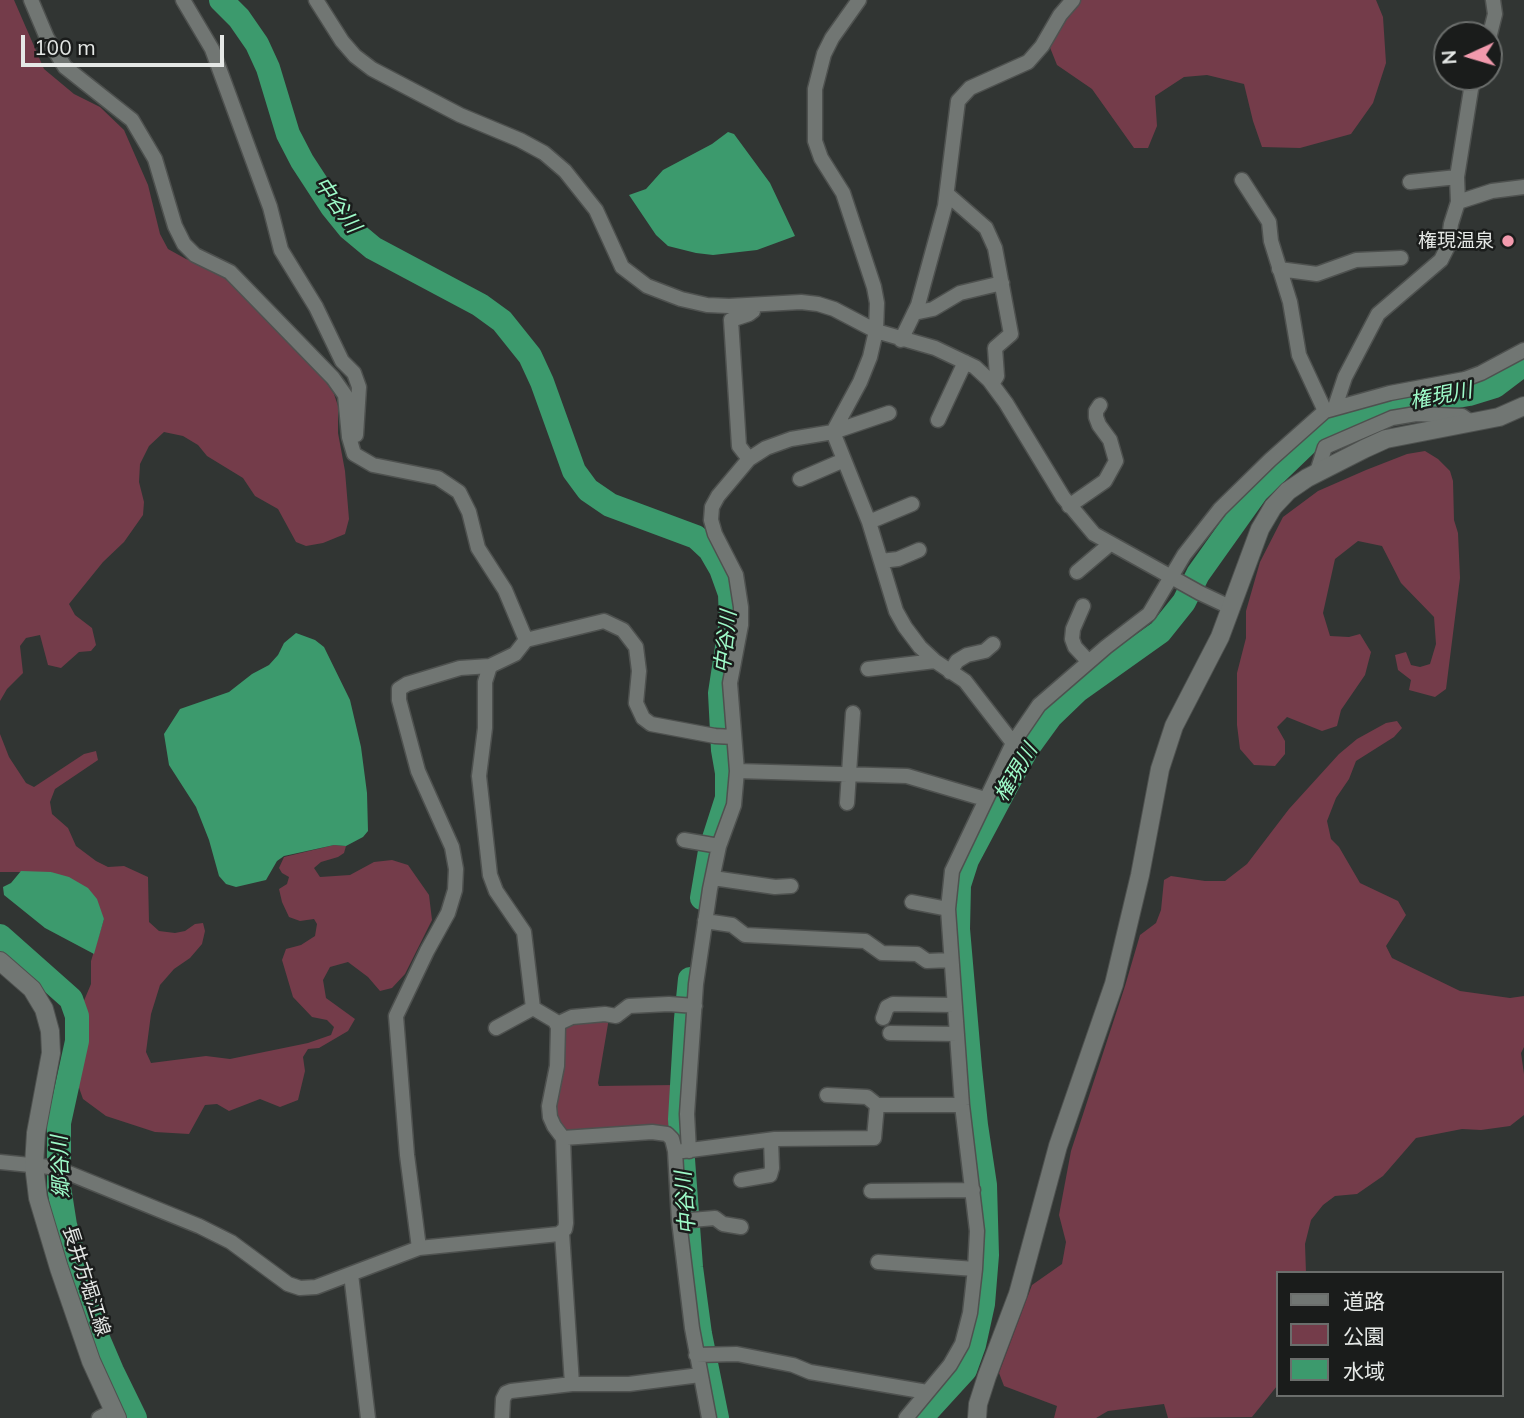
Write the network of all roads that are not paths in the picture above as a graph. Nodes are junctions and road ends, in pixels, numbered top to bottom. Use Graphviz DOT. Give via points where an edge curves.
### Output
graph roads {
  1 [pos="31,0"];
  2 [pos="183,0"];
  3 [pos="316,0"];
  4 [pos="859,0"];
  5 [pos="1073,0"];
  6 [pos="1493,0"];
  7 [pos="1493,21"];
  8 [pos="1471,91"];
  9 [pos="1457,177"];
  10 [pos="1242,180"];
  11 [pos="1410,182"];
  12 [pos="1524,187"];
  13 [pos="947,194"];
  14 [pos="1458,202"];
  15 [pos="1401,258"];
  16 [pos="1279,269"];
  17 [pos="1002,283"];
  18 [pos="754,305"];
  19 [pos="914,313"];
  20 [pos="876,331"];
  21 [pos="901,340"];
  22 [pos="1524,350"];
  23 [pos="965,362"];
  24 [pos="992,384"];
  25 [pos="1100,405"];
  26 [pos="1397,405"];
  27 [pos="1524,406"];
  28 [pos="1330,409"];
  29 [pos="889,413"];
  30 [pos="938,420"];
  31 [pos="1472,423"];
  32 [pos="833,432"];
  33 [pos="354,454"];
  34 [pos="749,460"];
  35 [pos="844,460"];
  36 [pos="1317,472"];
  37 [pos="800,480"];
  38 [pos="912,504"];
  39 [pos="1069,506"];
  40 [pos="869,522"];
  41 [pos="1110,544"];
  42 [pos="919,550"];
  43 [pos="881,561"];
  44 [pos="1077,572"];
  45 [pos="1175,579"];
  46 [pos="1232,608"];
  47 [pos="1077,609"];
  48 [pos="526,640"];
  49 [pos="993,644"];
  50 [pos="935,661"];
  51 [pos="1088,661"];
  52 [pos="490,666"];
  53 [pos="869,669"];
  54 [pos="950,671"];
  55 [pos="853,713"];
  56 [pos="726,736"];
  57 [pos="1013,743"];
  58 [pos="737,771"];
  59 [pos="848,776"];
  60 [pos="985,799"];
  61 [pos="847,803"];
  62 [pos="684,840"];
  63 [pos="719,846"];
  64 [pos="713,878"];
  65 [pos="791,886"];
  66 [pos="912,902"];
  67 [pos="948,909"];
  68 [pos="705,921"];
  69 [pos="951,960"];
  70 [pos="0,961"];
  71 [pos="954,1005"];
  72 [pos="689,1006"];
  73 [pos="533,1008"];
  74 [pos="883,1018"];
  75 [pos="557,1024"];
  76 [pos="496,1028"];
  77 [pos="890,1033"];
  78 [pos="957,1034"];
  79 [pos="827,1095"];
  80 [pos="877,1105"];
  81 [pos="962,1105"];
  82 [pos="563,1138"];
  83 [pos="771,1140"];
  84 [pos="682,1151"];
  85 [pos="0,1162"];
  86 [pos="42,1166"];
  87 [pos="741,1180"];
  88 [pos="973,1190"];
  89 [pos="871,1191"];
  90 [pos="685,1220"];
  91 [pos="741,1227"];
  92 [pos="562,1233"];
  93 [pos="419,1248"];
  94 [pos="878,1262"];
  95 [pos="975,1269"];
  96 [pos="351,1274"];
  97 [pos="701,1354"];
  98 [pos="700,1376"];
  99 [pos="572,1384"];
  100 [pos="927,1392"];
  101 [pos="109,1416"];
  102 [pos="369,1418"];
  103 [pos="502,1418"];
  104 [pos="709,1418"];
  105 [pos="906,1418"];
  106 [pos="977,1418"];
  1 -- 33 [label="street" via="65,67 132,120 155,159 184,244 195,255 230,272 333,378 345,395"];
  2 -- 33 [label="street" via="212,49 270,207 281,250 342,361 355,373 359,387"];
  3 -- 18 [label="street" via="342,41 372,69 520,140 565,171 596,210 622,267 635,278 681,299"];
  4 -- 20 [label="street" via="824,54 813,123 821,158 843,192 874,287"];
  5 -- 13 [label="street" via="1028,62 963,92 956,109"];
  6 -- 7 [label="street"];
  8 -- 9 [label="street"];
  9 -- 11 [label="street"];
  9 -- 14 [label="street"];
  10 -- 16 [label="street" via="1269,222"];
  12 -- 14 [label="street"];
  13 -- 17 [label="street" via="985,228 995,248"];
  13 -- 19 [label="street"];
  14 -- 28 [label="street" via="1441,260 1378,314"];
  15 -- 16 [label="street" via="1356,260 1317,274"];
  16 -- 28 [label="street" via="1299,355"];
  17 -- 19 [label="street" via="960,293 933,309"];
  17 -- 24 [label="street" via="1011,334 996,348 997,376"];
  18 -- 20 [label="street" via="818,304"];
  18 -- 34 [label="street" via="749,314 731,320 739,446"];
  19 -- 21 [label="street"];
  20 -- 21 [label="street"];
  20 -- 32 [label="street" via="860,382"];
  21 -- 23 [label="street"];
  22 -- 26 [label="street" via="1473,376"];
  23 -- 24 [label="street"];
  23 -- 30 [label="street"];
  24 -- 39 [label="street"];
  25 -- 39 [label="street" via="1096,417 1116,461 1105,481"];
  26 -- 28 [label="street"];
  26 -- 31 [label="street" via="1416,414 1462,416"];
  26 -- 36 [label="street" via="1370,426 1325,447"];
  27 -- 31 [label="street"];
  28 -- 45 [label="street" via="1220,509 1198,534"];
  29 -- 32 [label="street"];
  31 -- 36 [label="street" via="1386,439"];
  32 -- 34 [label="street" via="790,439"];
  32 -- 35 [label="street"];
  33 -- 48 [label="street" via="373,465 438,478 459,492 478,548 505,590"];
  34 -- 56 [label="street" via="712,507 715,534 736,575 741,607"];
  35 -- 37 [label="street"];
  35 -- 40 [label="street"];
  36 -- 46 [label="street" via="1273,507 1260,529"];
  38 -- 40 [label="street"];
  39 -- 41 [label="street" via="1094,534"];
  40 -- 43 [label="street"];
  41 -- 44 [label="street"];
  41 -- 45 [label="street"];
  42 -- 43 [label="street"];
  43 -- 50 [label="street" via="896,611"];
  45 -- 46 [label="street"];
  45 -- 51 [label="street" via="1149,614"];
  46 -- 106 [label="street" via="1174,726 1160,769 1114,984 1058,1146 1018,1294 987,1376"];
  47 -- 51 [label="street" via="1072,639"];
  48 -- 52 [label="street" via="514,654"];
  48 -- 56 [label="street" via="593,622 614,625 636,647 636,703 643,718 651,724"];
  49 -- 54 [label="street" via="967,655"];
  50 -- 53 [label="street"];
  50 -- 54 [label="street"];
  51 -- 57 [label="street" via="1040,705"];
  52 -- 73 [label="street" via="485,682 481,806 496,891 526,939"];
  52 -- 93 [label="street" via="460,668 399,689 418,771 452,847 456,869 447,913 396,1016"];
  54 -- 57 [label="street" via="965,681"];
  55 -- 59 [label="street"];
  56 -- 58 [label="street"];
  57 -- 60 [label="street"];
  58 -- 59 [label="street"];
  58 -- 63 [label="street"];
  59 -- 60 [label="street" via="907,776"];
  59 -- 61 [label="street"];
  60 -- 67 [label="street" via="952,871"];
  62 -- 63 [label="street"];
  63 -- 64 [label="street"];
  64 -- 65 [label="street"];
  64 -- 68 [label="street"];
  66 -- 67 [label="street"];
  67 -- 69 [label="street"];
  68 -- 69 [label="street" via="732,925 745,935 865,941 882,953"];
  68 -- 72 [label="street"];
  69 -- 71 [label="street"];
  70 -- 86 [label="street, 長井方堀江線" via="32,989 50,1031 51,1053 36,1133"];
  71 -- 74 [label="street" via="893,1004"];
  71 -- 78 [label="street"];
  72 -- 75 [label="street" via="629,1006 616,1016 572,1017"];
  72 -- 84 [label="street"];
  73 -- 75 [label="street"];
  73 -- 76 [label="street"];
  75 -- 82 [label="street" via="549,1106"];
  77 -- 78 [label="street"];
  78 -- 81 [label="street"];
  79 -- 80 [label="street" via="867,1097"];
  80 -- 81 [label="street"];
  80 -- 83 [label="street" via="874,1138"];
  81 -- 88 [label="street"];
  82 -- 84 [label="street" via="652,1132 667,1134"];
  82 -- 92 [label="street" via="566,1223"];
  83 -- 84 [label="street"];
  83 -- 87 [label="street" via="770,1175"];
  84 -- 90 [label="street"];
  85 -- 86 [label="street"];
  86 -- 96 [label="street" via="199,1226 232,1242 288,1284 316,1287"];
  86 -- 101 [label="street, 長井方堀江線" via="38,1198"];
  88 -- 89 [label="street"];
  88 -- 95 [label="street"];
  90 -- 91 [label="street" via="715,1218"];
  90 -- 97 [label="street"];
  92 -- 93 [label="street"];
  92 -- 99 [label="street"];
  93 -- 96 [label="street"];
  94 -- 95 [label="street"];
  95 -- 100 [label="street" via="962,1343"];
  96 -- 102 [label="street"];
  97 -- 98 [label="street"];
  97 -- 100 [label="street" via="737,1354"];
  98 -- 99 [label="street" via="629,1384"];
  98 -- 104 [label="street"];
  99 -- 103 [label="street" via="510,1391 503,1399"];
  100 -- 105 [label="street"];
}
